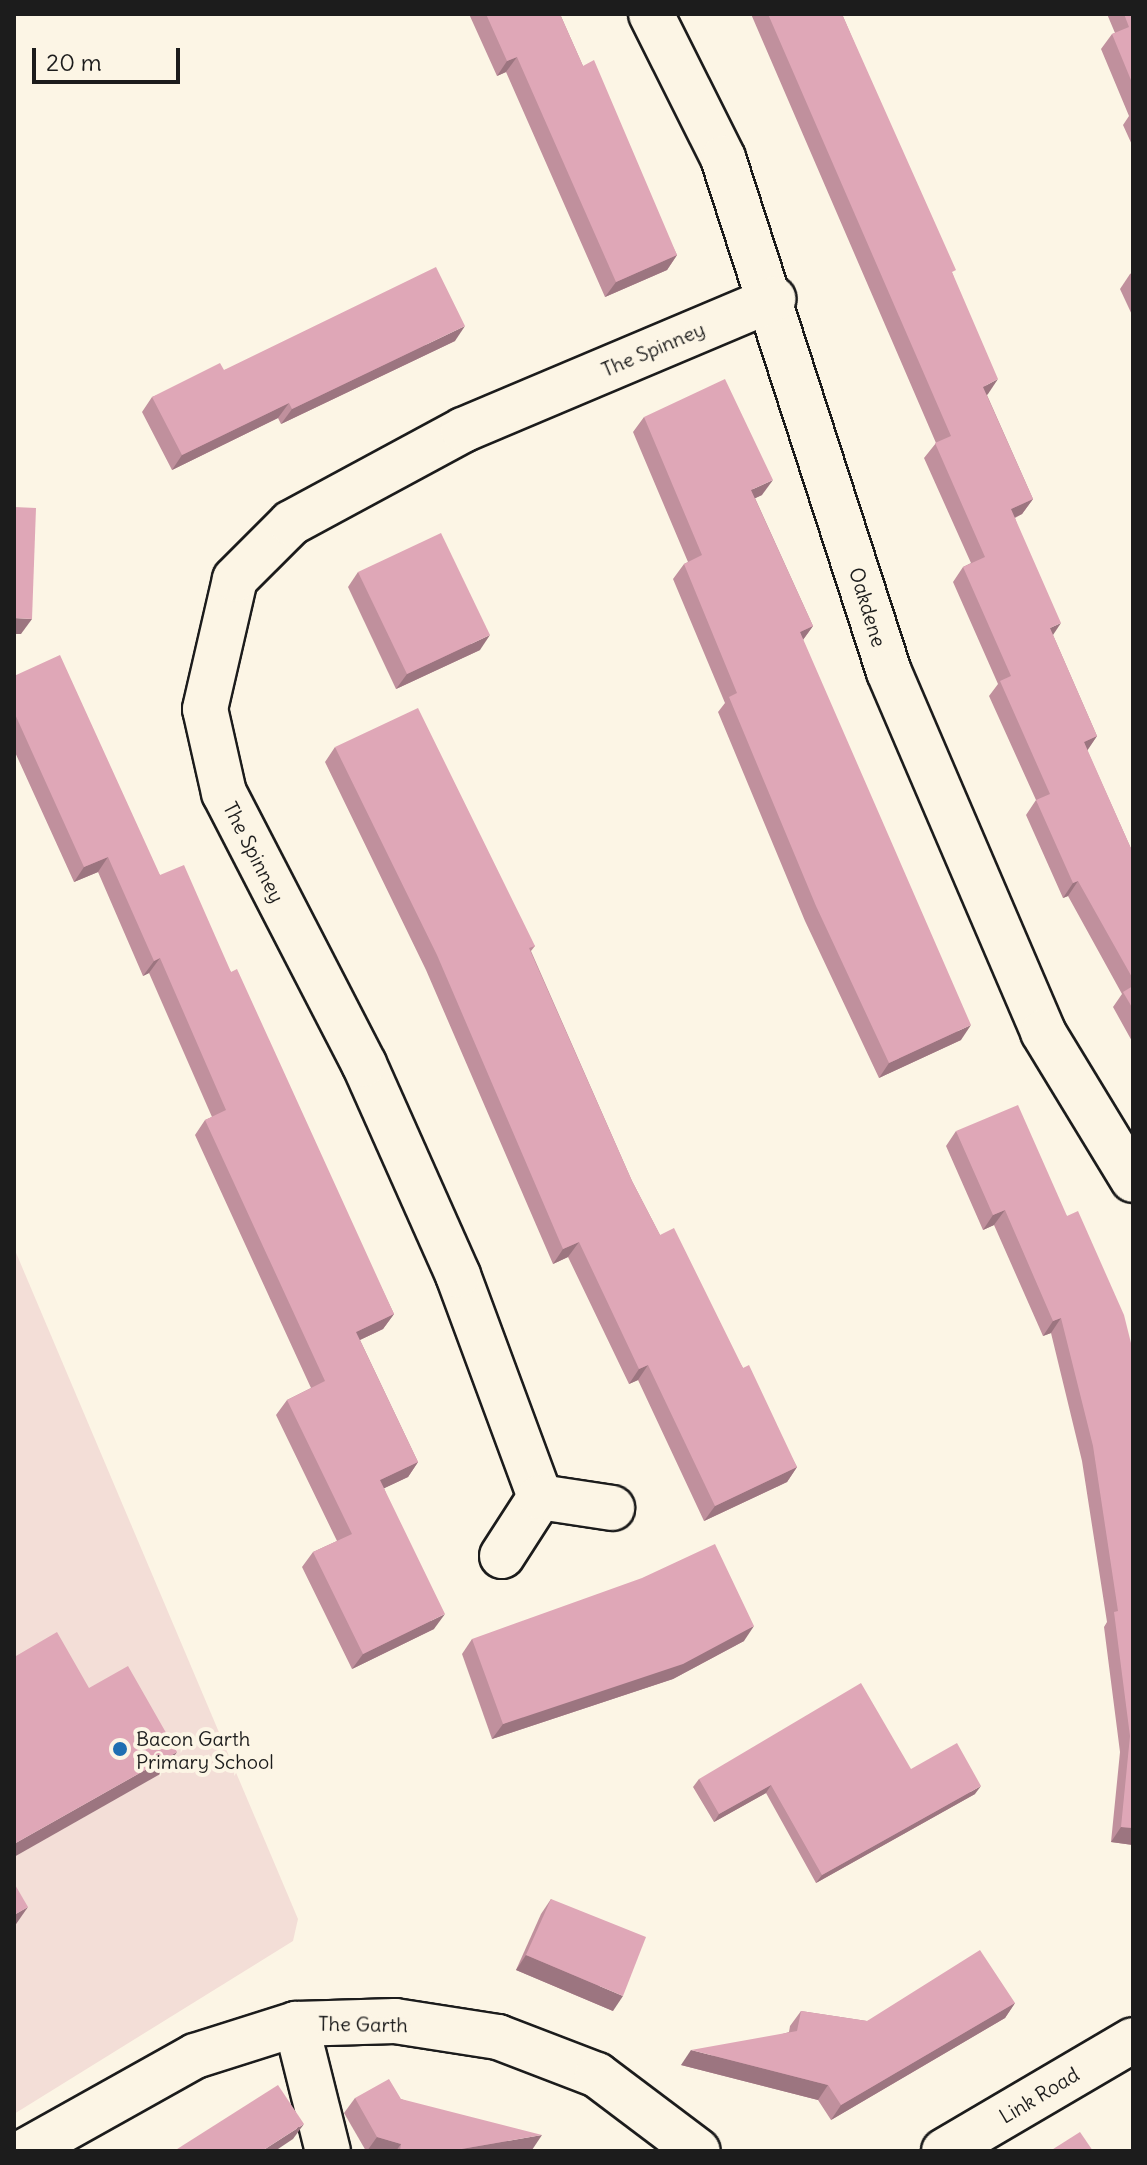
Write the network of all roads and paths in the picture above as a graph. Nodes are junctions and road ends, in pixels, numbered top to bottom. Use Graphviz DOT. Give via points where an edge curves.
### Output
graph roads {
  1 [pos="651,14"];
  2 [pos="773,299"];
  3 [pos="1133,1180"];
  4 [pos="540,1497"];
  5 [pos="612,1508"];
  6 [pos="502,1556"];
  7 [pos="296,2024"];
  8 [pos="1133,2040"];
  9 [pos="25,2151"];
  10 [pos="328,2151"];
  11 [pos="698,2151"];
  12 [pos="944,2151"];
  1 -- 2 [label="street, Oakdene" via="723,158"];
  2 -- 3 [label="street, Oakdene" via="889,672 1043,1032"];
  2 -- 4 [label="street, The Spinney" via="463,430 291,523 235,579 205,709 224,793 370,1078 458,1275"];
  4 -- 5 [label="street"];
  4 -- 6 [label="street"];
  7 -- 9 [label="street, The Garth" via="195,2056"];
  7 -- 10 [label="street"];
  7 -- 11 [label="street, The Garth" via="395,2021 498,2037 597,2075"];
  8 -- 12 [label="street, Link Road"];
}
